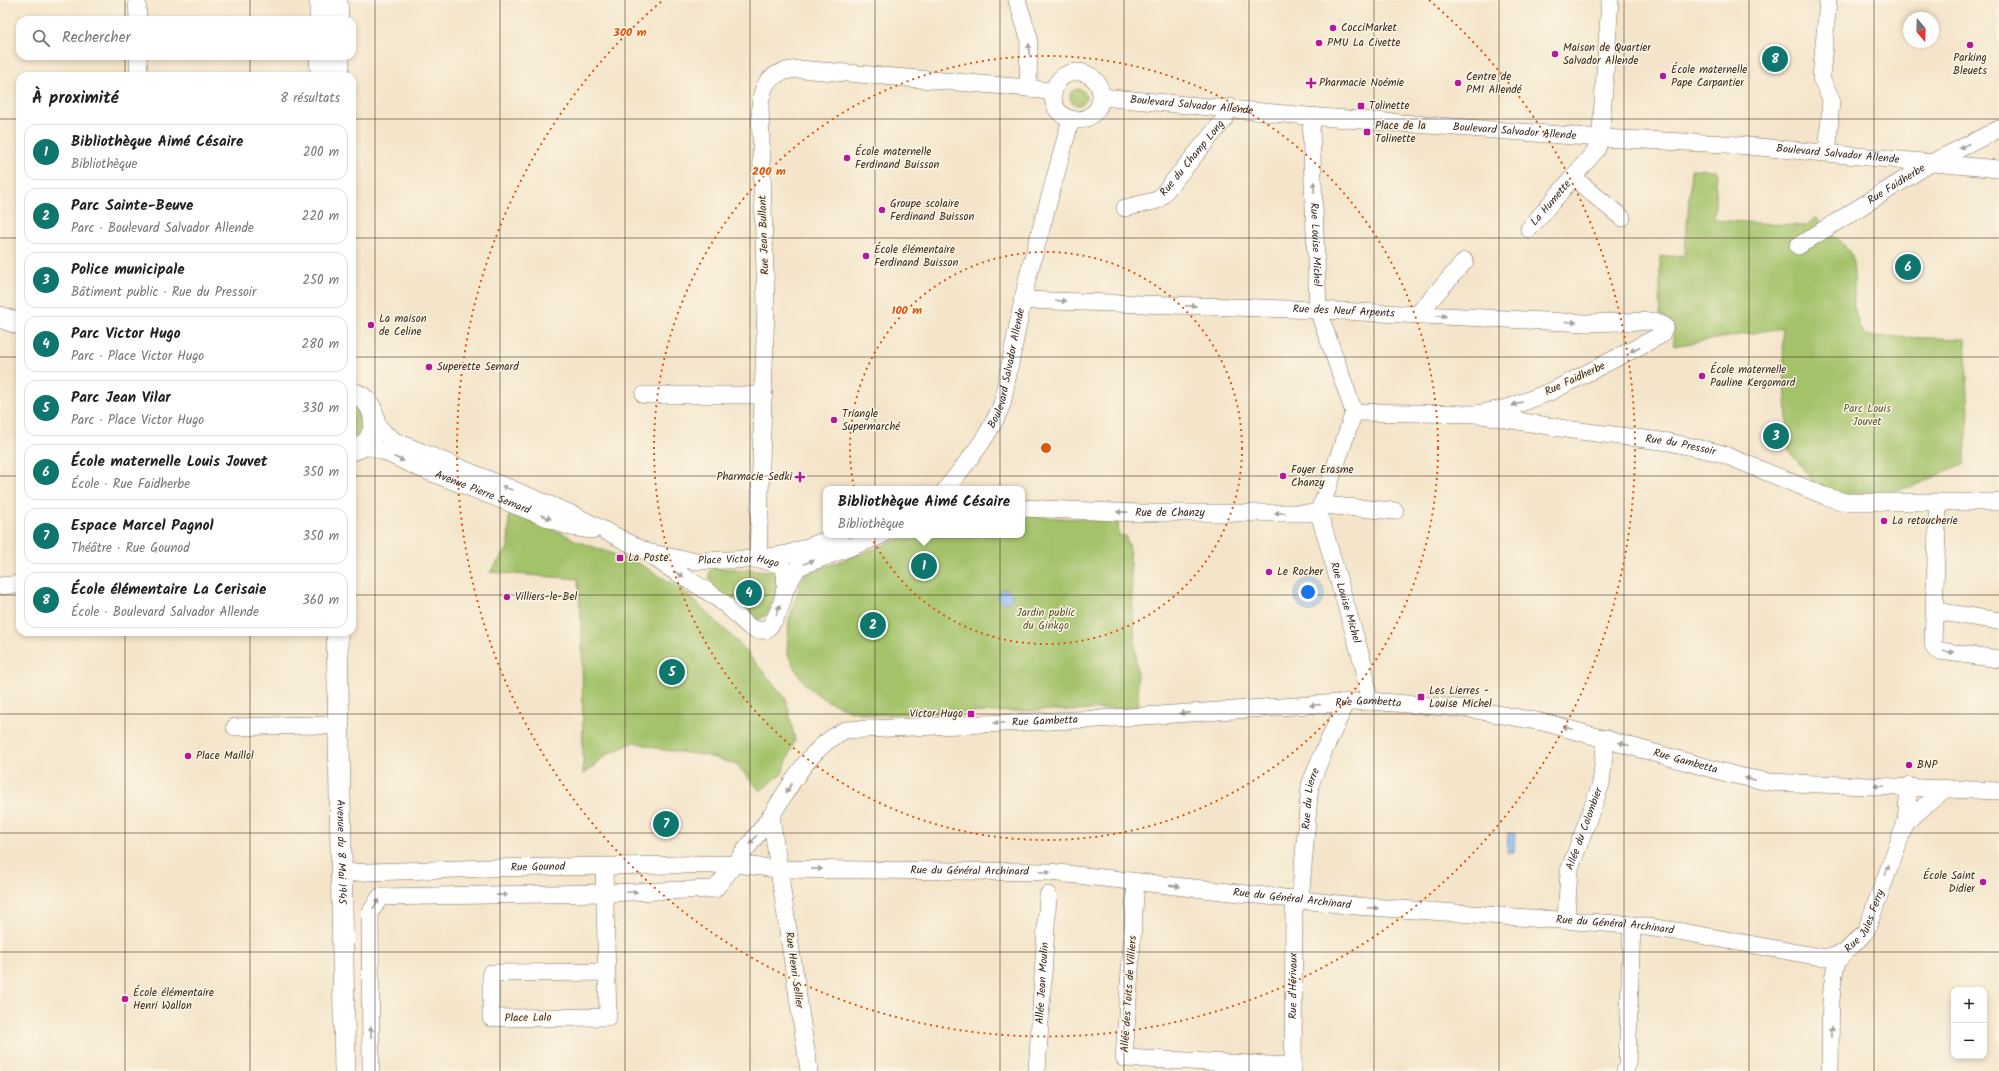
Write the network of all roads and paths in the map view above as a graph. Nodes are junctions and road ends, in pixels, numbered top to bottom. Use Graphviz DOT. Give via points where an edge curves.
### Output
graph roads {
  1 [pos="137,0"];
  2 [pos="320,0"];
  3 [pos="338,0"];
  4 [pos="1017,0"];
  5 [pos="1610,0"];
  6 [pos="1828,0"];
  7 [pos="138,16"];
  8 [pos="320,16"];
  9 [pos="338,16"];
  10 [pos="138,60"];
  11 [pos="320,60"];
  12 [pos="339,60"];
  13 [pos="139,72"];
  14 [pos="321,72"];
  15 [pos="339,72"];
  16 [pos="1028,88"];
  17 [pos="1053,92"];
  18 [pos="1101,97"];
  19 [pos="1230,107"];
  20 [pos="1314,116"];
  21 [pos="1071,119"];
  22 [pos="1999,129"];
  23 [pos="1601,138"];
  24 [pos="1828,146"];
  25 [pos="1929,164"];
  26 [pos="1999,169"];
  27 [pos="1574,178"];
  28 [pos="1125,208"];
  29 [pos="1622,218"];
  30 [pos="1530,229"];
  31 [pos="1798,246"];
  32 [pos="1465,261"];
  33 [pos="1022,300"];
  34 [pos="1318,310"];
  35 [pos="1417,315"];
  36 [pos="0,317"];
  37 [pos="16,323"];
  38 [pos="1665,326"];
  39 [pos="356,391"];
  40 [pos="644,395"];
  41 [pos="764,395"];
  42 [pos="1354,412"];
  43 [pos="1476,414"];
  44 [pos="375,422"];
  45 [pos="357,448"];
  46 [pos="948,486"];
  47 [pos="1999,502"];
  48 [pos="1938,503"];
  49 [pos="1025,508"];
  50 [pos="1320,509"];
  51 [pos="1395,511"];
  52 [pos="606,533"];
  53 [pos="833,538"];
  54 [pos="874,538"];
  55 [pos="647,552"];
  56 [pos="758,559"];
  57 [pos="16,584"];
  58 [pos="0,586"];
  59 [pos="785,590"];
  60 [pos="1935,611"];
  61 [pos="1999,621"];
  62 [pos="337,636"];
  63 [pos="1999,659"];
  64 [pos="1369,701"];
  65 [pos="1346,703"];
  66 [pos="339,726"];
  67 [pos="235,727"];
  68 [pos="1606,738"];
  69 [pos="1909,786"];
  70 [pos="1946,788"];
  71 [pos="1999,791"];
  72 [pos="771,816"];
  73 [pos="1906,822"];
  74 [pos="735,864"];
  75 [pos="604,867"];
  76 [pos="778,869"];
  77 [pos="341,873"];
  78 [pos="1136,882"];
  79 [pos="605,893"];
  80 [pos="1048,895"];
  81 [pos="1298,901"];
  82 [pos="1566,920"];
  83 [pos="1632,925"];
  84 [pos="1846,953"];
  85 [pos="607,972"];
  86 [pos="1293,1068"];
  87 [pos="345,1071"];
  88 [pos="371,1071"];
  89 [pos="809,1071"];
  90 [pos="1037,1071"];
  91 [pos="1626,1071"];
  92 [pos="1830,1071"];
  1 -- 7 [label="street"];
  2 -- 8 [label="main road"];
  3 -- 9 [label="main road"];
  16 -- 4 [label="street, one-way" via="1029,38"];
  5 -- 23 [label="street"];
  6 -- 24 [label="street" via="1821,78 1831,99"];
  10 -- 13 [label="street"];
  11 -- 14 [label="main road"];
  12 -- 15 [label="main road"];
  16 -- 17 [label="street, Rue Jean Bullant"];
  16 -- 41 [label="street, Rue Jean Bullant" via="798,69 782,72 768,81 762,93 760,106 766,268"];
  17 -- 18 [label="street" via="1060,78 1075,72 1083,73 1096,82"];
  17 -- 21 [label="street" via="1055,106 1064,116"];
  18 -- 19 [label="street, Boulevard Salvador Allende"];
  18 -- 21 [label="street" via="1091,115 1085,119"];
  19 -- 20 [label="street, Boulevard Salvador Allende"];
  19 -- 28 [label="street, Rue du Champ Long" via="1223,120 1158,200"];
  20 -- 23 [label="street, Boulevard Salvador Allende"];
  34 -- 20 [label="street, Rue Louise Michel, one-way" via="1311,129"];
  21 -- 33 [label="street, Boulevard Salvador Allende"];
  22 -- 25 [label="street, Rue Faidherbe, one-way"];
  23 -- 25 [label="street, Boulevard Salvador Allende" via="1720,144"];
  23 -- 27 [label="street, La Humette" via="1597,149"];
  25 -- 26 [label="street, Boulevard Salvador Allende"];
  25 -- 31 [label="street, Rue Faidherbe"];
  27 -- 29 [label="street, La Humette"];
  27 -- 30 [label="street, La Humette"];
  32 -- 35 [label="street"];
  33 -- 34 [label="street, Rue des Neuf Arpents, one-way"];
  33 -- 46 [label="street, Boulevard Salvador Allende" via="1002,404 996,420"];
  34 -- 35 [label="street, Rue des Neuf Arpents"];
  34 -- 42 [label="street, Rue Louise Michel"];
  35 -- 38 [label="street, Rue des Neuf Arpents, one-way" via="1586,323 1655,321"];
  36 -- 37 [label="main road"];
  38 -- 43 [label="street, Rue Faidherbe, one-way" via="1661,335 1552,391 1511,407"];
  39 -- 44 [label="main road" via="371,408"];
  40 -- 41 [label="street"];
  41 -- 56 [label="street, Rue Jean Bullant"];
  42 -- 43 [label="street, Rue du Pressoir"];
  42 -- 50 [label="street"];
  43 -- 48 [label="street, Rue du Pressoir" via="1702,448 1845,502"];
  44 -- 45 [label="main road" via="372,435"];
  52 -- 44 [label="street, Avenue Pierre Semard, one-way" via="572,514 395,441"];
  45 -- 52 [label="street, Avenue Pierre Semard, one-way" via="383,451 417,467 571,527"];
  47 -- 48 [label="street, Rue du Pressoir"];
  48 -- 60 [label="street"];
  50 -- 49 [label="street, Rue de Chanzy, one-way" via="1140,513"];
  50 -- 51 [label="street"];
  50 -- 64 [label="street, Rue Louise Michel" via="1364,667"];
  52 -- 55 [label="street, Avenue Pierre Semard"];
  53 -- 56 [label="street" via="788,554"];
  59 -- 54 [label="street, one-way" via="798,567"];
  55 -- 56 [label="street, Place Victor Hugo" via="697,561"];
  55 -- 59 [label="street, Place Victor Hugo, one-way" via="660,563 696,583 753,630 765,630 770,627"];
  56 -- 59 [label="street, Place Victor Hugo" via="776,563 784,569"];
  57 -- 58 [label="street"];
  60 -- 61 [label="street"];
  60 -- 63 [label="street, one-way" via="1935,649"];
  62 -- 66 [label="main road, Avenue du 8 Mai 1945"];
  64 -- 65 [label="street, Rue Gambetta"];
  68 -- 64 [label="street, Rue Gambetta, one-way" via="1547,723 1470,709"];
  65 -- 72 [label="street, Rue Gambetta, one-way" via="1099,719 845,730 826,740 811,756"];
  65 -- 81 [label="street, Rue du Lierre" via="1310,785"];
  66 -- 67 [label="street" via="309,724"];
  66 -- 77 [label="main road, Avenue du 8 Mai 1945"];
  69 -- 68 [label="street, Rue Gambetta, one-way" via="1769,782 1720,772"];
  68 -- 82 [label="street, Allée du Colombier" via="1601,784 1569,871"];
  69 -- 70 [label="street, Rue Gambetta"];
  69 -- 73 [label="street"];
  70 -- 71 [label="street, Rue Gambetta"];
  70 -- 73 [label="street, Rue Jules Ferry"];
  72 -- 74 [label="street, Rue Gambetta, one-way"];
  72 -- 76 [label="street"];
  84 -- 73 [label="street, Rue Jules Ferry, one-way" via="1866,931"];
  74 -- 75 [label="street, Rue Gounod"];
  74 -- 76 [label="street, Rue du Général Archinard"];
  79 -- 74 [label="street, Rue Gambetta, one-way" via="714,889"];
  75 -- 77 [label="street, Rue Gounod"];
  75 -- 79 [label="street, Place Lalo"];
  76 -- 78 [label="street, Rue du Général Archinard, one-way" via="1049,872"];
  76 -- 89 [label="street, Rue Henri Sellier"];
  77 -- 87 [label="main road, Avenue du 8 Mai 1945"];
  78 -- 81 [label="street, Rue du Général Archinard, one-way"];
  78 -- 86 [label="street, Allée des Toits de Villiers" via="1124,1058"];
  79 -- 85 [label="street, Place Lalo"];
  88 -- 79 [label="street, Rue Gambetta, one-way" via="370,913 380,897"];
  80 -- 90 [label="street, Allée Jean Moulin"];
  81 -- 82 [label="street, Rue du Général Archinard, one-way"];
  81 -- 86 [label="street, Rue d'Hérivaux" via="1294,912"];
  82 -- 83 [label="street, Rue du Général Archinard"];
  83 -- 84 [label="street, Rue du Général Archinard" via="1820,957"];
  83 -- 91 [label="street"];
  92 -- 84 [label="street, Rue Jules Ferry, one-way" via="1832,991 1837,962"];
  85 -- 85 [label="street, Place Lalo" via="608,1017 491,1018 491,973"];
}
